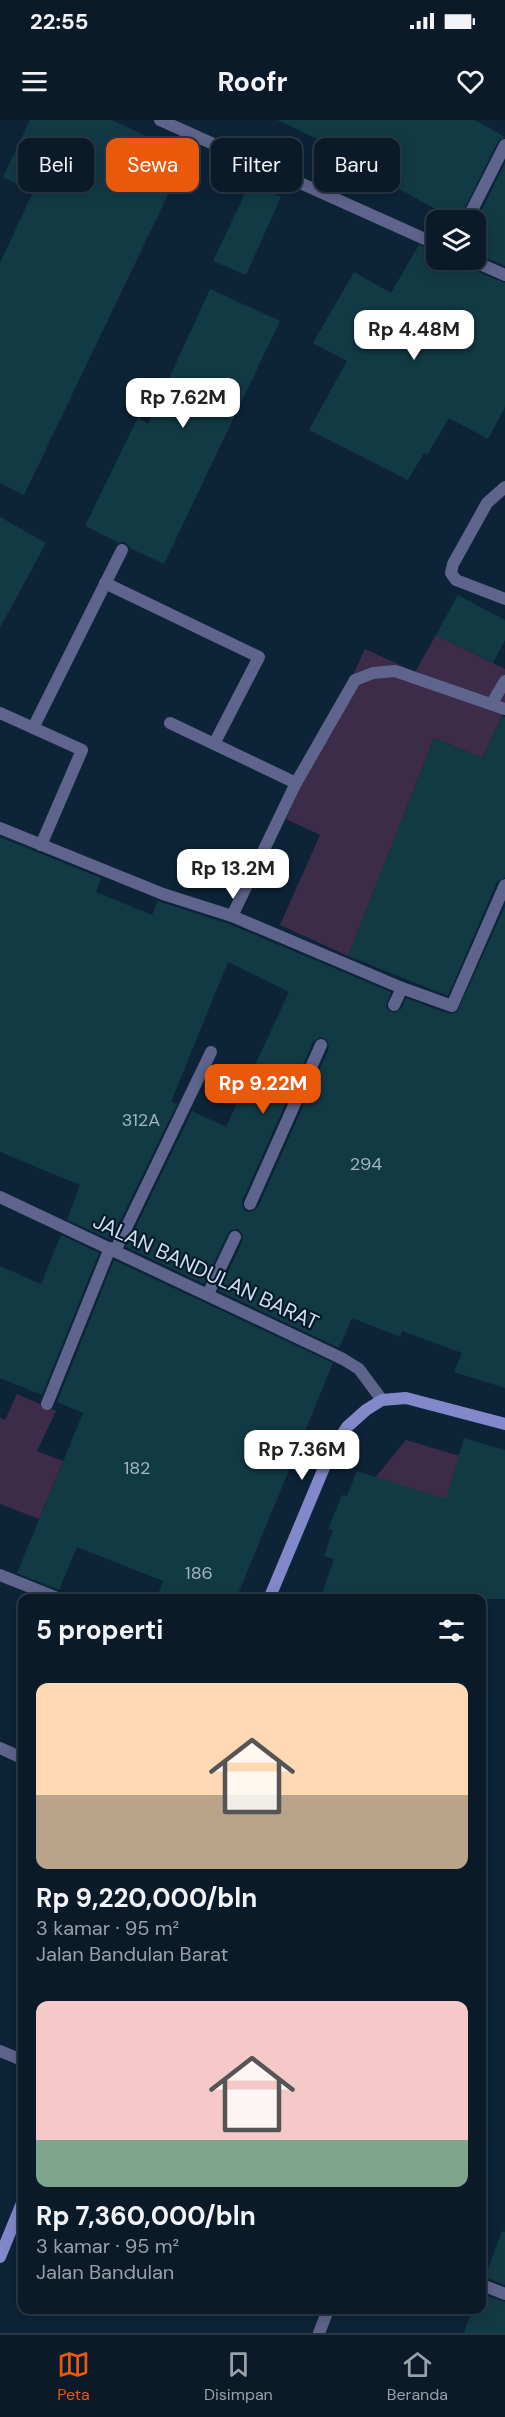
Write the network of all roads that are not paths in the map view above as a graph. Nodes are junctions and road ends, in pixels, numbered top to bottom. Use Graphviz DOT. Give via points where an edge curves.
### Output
graph roads {
  1 [pos="160,120"];
  2 [pos="505,145"];
  3 [pos="472,210"];
  4 [pos="426,240"];
  5 [pos="486,267"];
  6 [pos="505,275"];
  7 [pos="505,488"];
  8 [pos="122,550"];
  9 [pos="105,584"];
  10 [pos="505,599"];
  11 [pos="505,681"];
  12 [pos="492,703"];
  13 [pos="505,709"];
  14 [pos="0,713"];
  15 [pos="170,723"];
  16 [pos="33,728"];
  17 [pos="214,744"];
  18 [pos="296,783"];
  19 [pos="0,828"];
  20 [pos="40,845"];
  21 [pos="505,885"];
  22 [pos="232,916"];
  23 [pos="402,988"];
  24 [pos="394,1005"];
  25 [pos="321,1045"];
  26 [pos="211,1052"];
  27 [pos="0,1197"];
  28 [pos="250,1204"];
  29 [pos="235,1237"];
  30 [pos="112,1250"];
  31 [pos="208,1294"];
  32 [pos="382,1400"];
  33 [pos="47,1404"];
  34 [pos="505,1424"];
  35 [pos="0,1575"];
  36 [pos="48,1594"];
  37 [pos="271,1594"];
  38 [pos="0,1748"];
  39 [pos="18,1756"];
  40 [pos="0,2051"];
  41 [pos="18,2058"];
  42 [pos="18,2213"];
  43 [pos="0,2258"];
  44 [pos="486,2287"];
  45 [pos="505,2294"];
  46 [pos="327,2314"];
  47 [pos="320,2333"];
  1 -- 4 [label="street"];
  2 -- 3 [label="street"];
  5 -- 6 [label="street"];
  7 -- 10 [label="street" via="487,503 451,573 456,580"];
  8 -- 9 [label="street"];
  9 -- 16 [label="street"];
  9 -- 17 [label="street" via="259,657"];
  11 -- 12 [label="street"];
  12 -- 13 [label="street"];
  12 -- 18 [label="street" via="395,671 355,680"];
  14 -- 16 [label="street"];
  15 -- 17 [label="street"];
  16 -- 20 [label="street" via="82,750"];
  17 -- 18 [label="street"];
  18 -- 22 [label="street"];
  19 -- 20 [label="street"];
  20 -- 22 [label="street" via="163,894"];
  21 -- 23 [label="street" via="452,1006"];
  22 -- 23 [label="street"];
  23 -- 24 [label="street"];
  25 -- 28 [label="street"];
  26 -- 30 [label="street"];
  27 -- 30 [label="street, JALAN BANDULAN BARAT"];
  29 -- 31 [label="street"];
  30 -- 31 [label="street, JALAN BANDULAN BARAT"];
  30 -- 33 [label="street"];
  31 -- 32 [label="street, JALAN BANDULAN BARAT" via="344,1359"];
  32 -- 34 [label="main road" via="429,1402"];
  32 -- 37 [label="main road" via="347,1427 331,1451"];
  35 -- 36 [label="street"];
  38 -- 39 [label="street"];
  40 -- 41 [label="street"];
  42 -- 43 [label="main road"];
  44 -- 45 [label="street"];
  46 -- 47 [label="street"];
}
